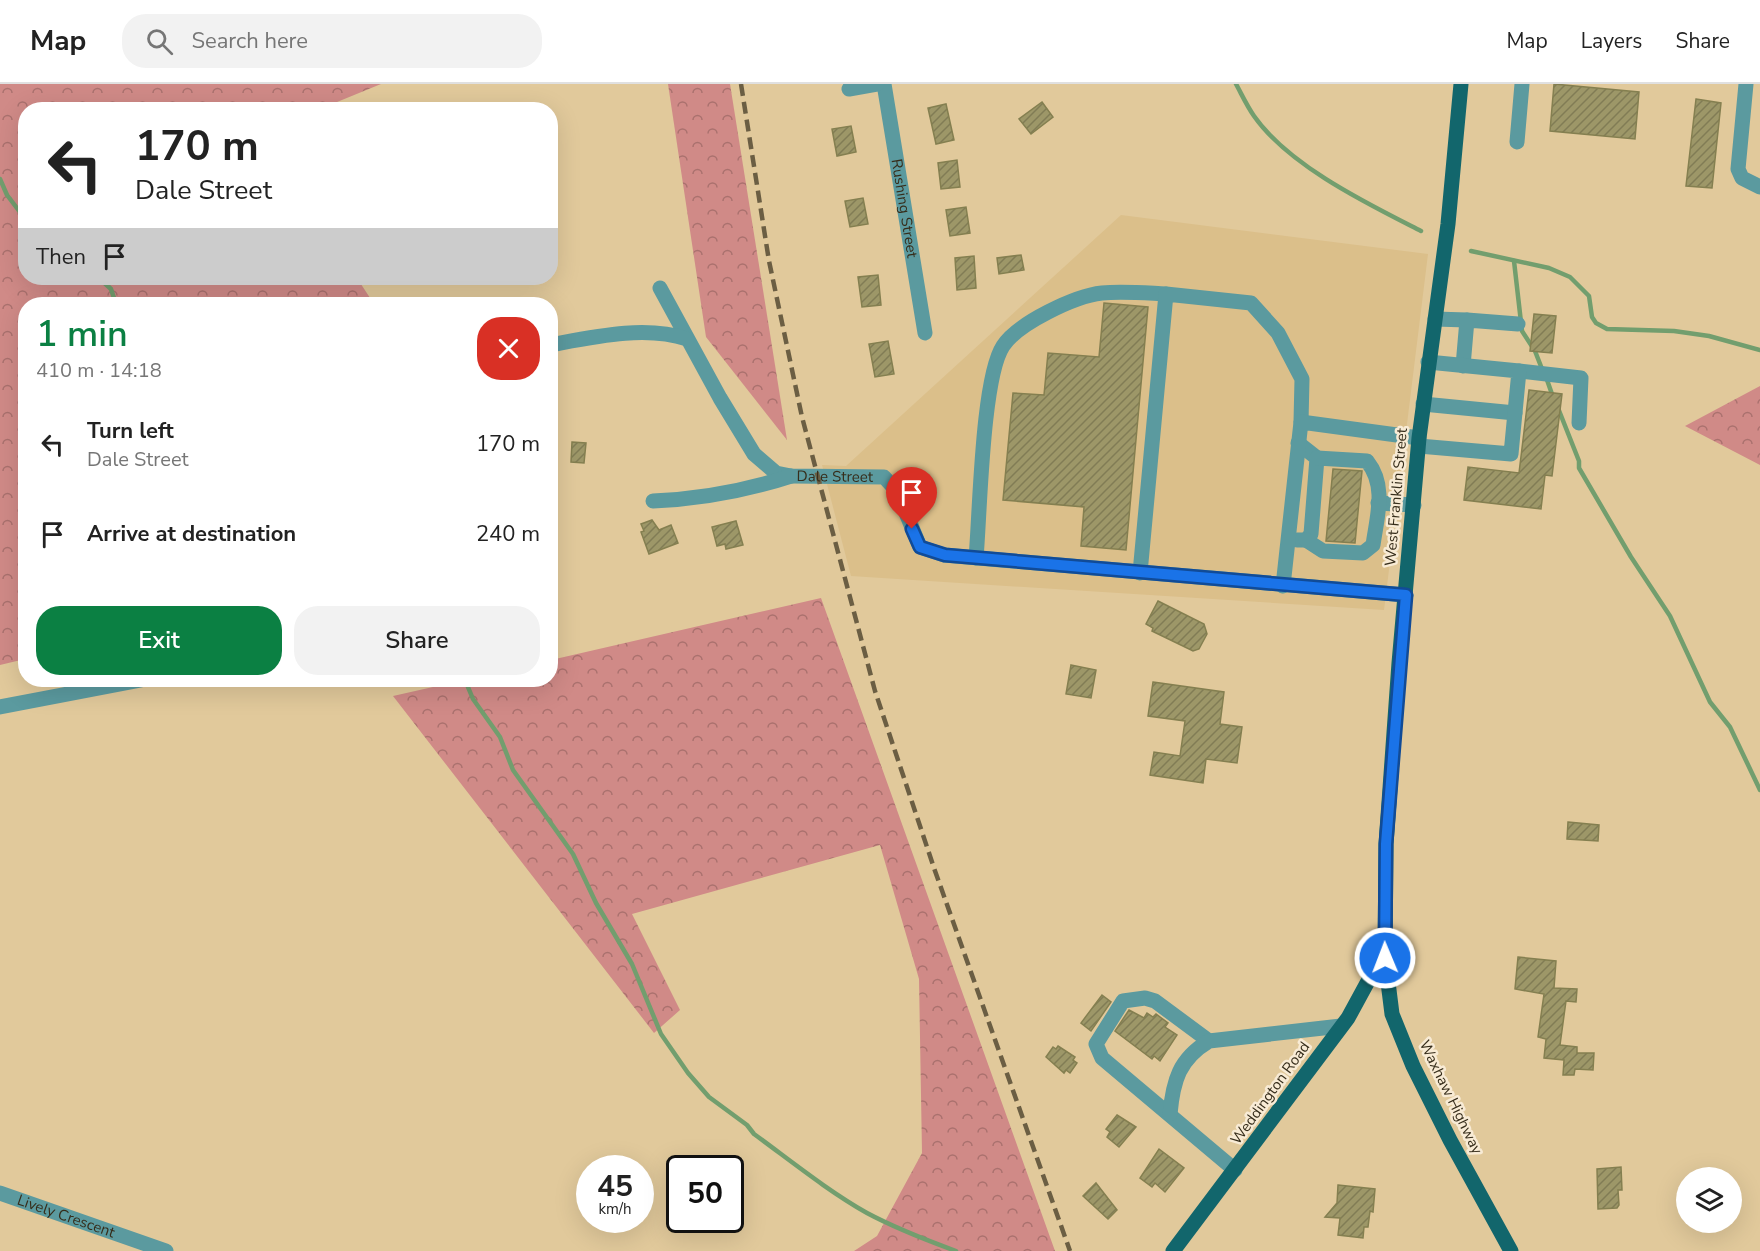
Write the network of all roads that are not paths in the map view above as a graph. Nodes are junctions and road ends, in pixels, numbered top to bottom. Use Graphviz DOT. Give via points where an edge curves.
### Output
graph roads {
  1 [pos="878,84"];
  2 [pos="884,84"];
  3 [pos="1461,84"];
  4 [pos="1522,84"];
  5 [pos="1746,84"];
  6 [pos="849,89"];
  7 [pos="1517,142"];
  8 [pos="1760,188"];
  9 [pos="660,288"];
  10 [pos="1166,294"];
  11 [pos="1435,319"];
  12 [pos="1467,320"];
  13 [pos="1518,324"];
  14 [pos="925,333"];
  15 [pos="687,339"];
  16 [pos="558,343"];
  17 [pos="1428,362"];
  18 [pos="1462,366"];
  19 [pos="1519,371"];
  20 [pos="1423,404"];
  21 [pos="1515,413"];
  22 [pos="1301,422"];
  23 [pos="1579,423"];
  24 [pos="1419,442"];
  25 [pos="1298,443"];
  26 [pos="1317,458"];
  27 [pos="791,476"];
  28 [pos="653,501"];
  29 [pos="1378,502"];
  30 [pos="1414,505"];
  31 [pos="1288,540"];
  32 [pos="1306,540"];
  33 [pos="976,558"];
  34 [pos="1140,573"];
  35 [pos="1283,586"];
  36 [pos="1406,595"];
  37 [pos="104,687"];
  38 [pos="0,707"];
  39 [pos="1385,950"];
  40 [pos="1341,1026"];
  41 [pos="1209,1041"];
  42 [pos="1170,1114"];
  43 [pos="1235,1170"];
  44 [pos="0,1193"];
  45 [pos="166,1251"];
  46 [pos="1173,1251"];
  47 [pos="1512,1251"];
  1 -- 6 [label="street"];
  2 -- 14 [label="street, Rushing Street"];
  3 -- 11 [label="main road, West Franklin Street"];
  4 -- 7 [label="street"];
  5 -- 8 [label="street" via="1738,169 1742,178"];
  9 -- 15 [label="street, Dale Street"];
  10 -- 22 [label="street" via="1251,303 1278,333 1302,379"];
  10 -- 33 [label="street" via="1100,293 1030,321 1003,345 988,403"];
  10 -- 34 [label="street"];
  11 -- 12 [label="street"];
  11 -- 17 [label="main road, West Franklin Street"];
  12 -- 13 [label="street"];
  12 -- 18 [label="street"];
  15 -- 16 [label="street" via="666,332"];
  15 -- 27 [label="street, Dale Street" via="754,454 776,473"];
  17 -- 18 [label="street"];
  17 -- 20 [label="main road, West Franklin Street"];
  18 -- 19 [label="street"];
  19 -- 21 [label="street"];
  19 -- 23 [label="street" via="1581,378"];
  20 -- 21 [label="street"];
  20 -- 24 [label="main road, West Franklin Street"];
  21 -- 24 [label="street" via="1511,454"];
  22 -- 24 [label="street"];
  22 -- 25 [label="street"];
  24 -- 30 [label="main road, West Franklin Street"];
  25 -- 26 [label="street"];
  25 -- 31 [label="street"];
  26 -- 29 [label="street" via="1367,461 1376,473"];
  26 -- 32 [label="street" via="1311,534"];
  27 -- 28 [label="street" via="701,499"];
  27 -- 33 [label="street, Dale Street" via="884,477 897,491 920,547 945,555"];
  29 -- 30 [label="street"];
  29 -- 32 [label="street" via="1373,545 1363,552 1323,551"];
  30 -- 36 [label="main road, West Franklin Street"];
  31 -- 32 [label="street"];
  31 -- 35 [label="street"];
  33 -- 34 [label="street, Dale Street"];
  34 -- 35 [label="street, Dale Street"];
  35 -- 36 [label="street, Dale Street"];
  36 -- 39 [label="main road, West Franklin Street" via="1386,844"];
  37 -- 38 [label="street"];
  39 -- 40 [label="main road, Weddington Road"];
  39 -- 47 [label="main road, Waxhaw Highway" via="1392,1014 1413,1066"];
  40 -- 41 [label="street"];
  40 -- 43 [label="main road, Weddington Road"];
  41 -- 42 [label="street" via="1197,1048 1173,1083"];
  41 -- 42 [label="street" via="1155,1001 1130,999 1123,1000 1096,1044 1102,1058"];
  42 -- 43 [label="street"];
  43 -- 46 [label="main road, Weddington Road"];
  44 -- 45 [label="street, Lively Crescent"];
}
